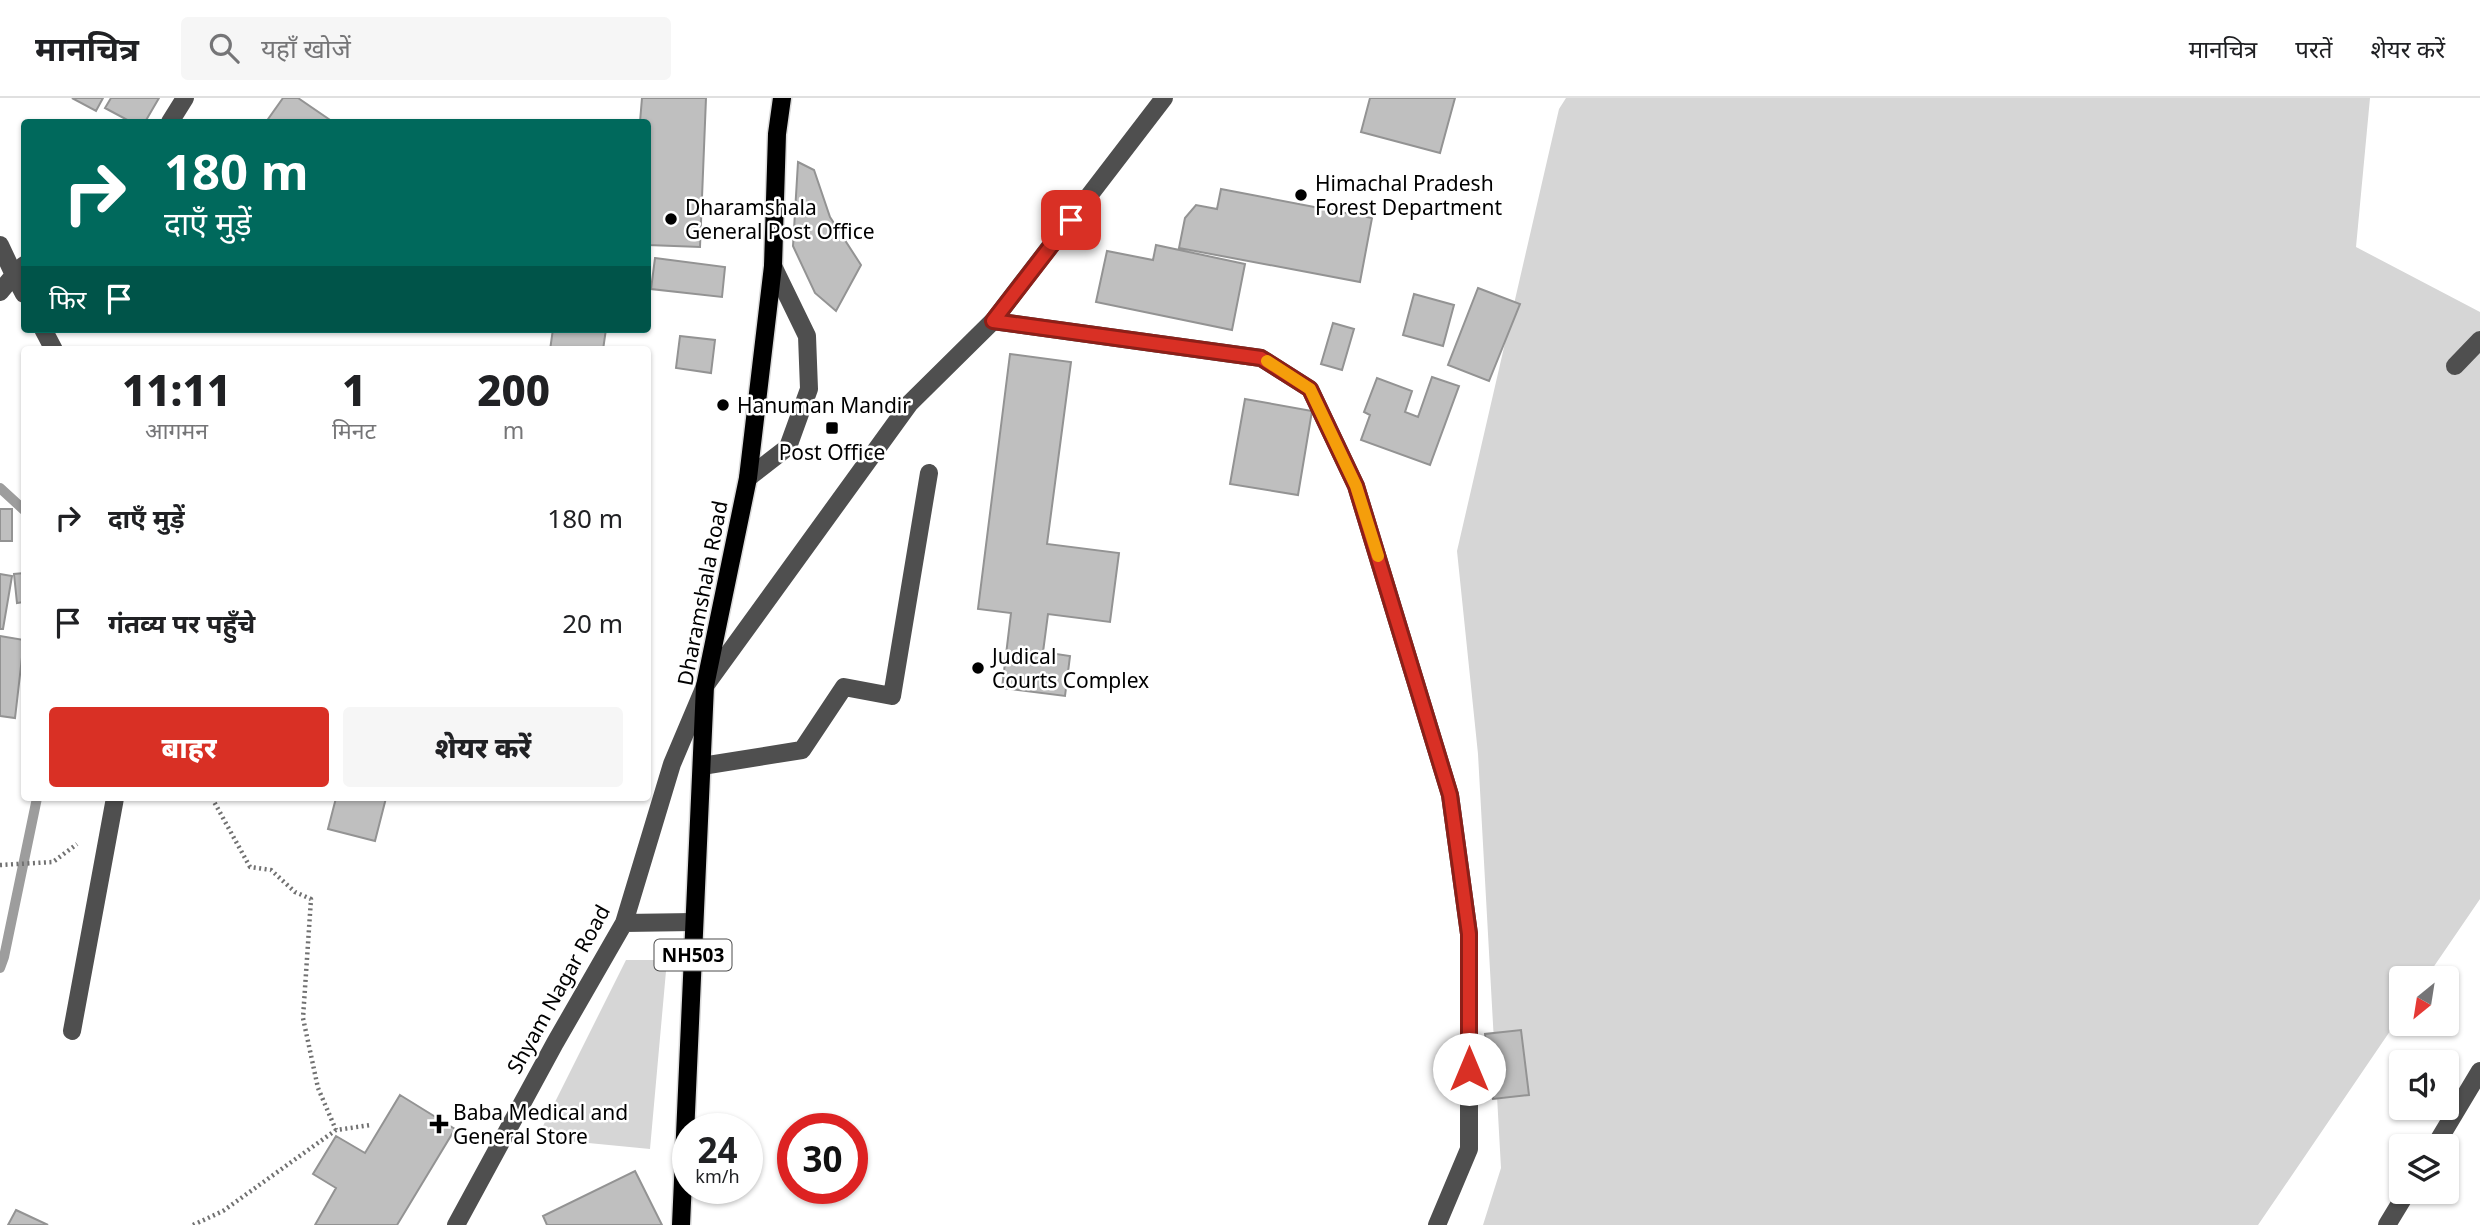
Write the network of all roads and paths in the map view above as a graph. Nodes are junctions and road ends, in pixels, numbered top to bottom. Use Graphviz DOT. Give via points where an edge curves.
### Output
graph roads {
  1 [pos="186,98"];
  2 [pos="782,98"];
  3 [pos="1164,98"];
  4 [pos="172,119"];
  5 [pos="0,245"];
  6 [pos="773,266"];
  7 [pos="20,270"];
  8 [pos="0,292"];
  9 [pos="993,321"];
  10 [pos="2480,340"];
  11 [pos="2455,366"];
  12 [pos="929,473"];
  13 [pos="748,478"];
  14 [pos="705,686"];
  15 [pos="702,766"];
  16 [pos="115,801"];
  17 [pos="214,801"];
  18 [pos="111,819"];
  19 [pos="0,865"];
  20 [pos="694,922"];
  21 [pos="624,923"];
  22 [pos="72,1031"];
  23 [pos="2480,1071"];
  24 [pos="371,1125"];
  25 [pos="336,1130"];
  26 [pos="2442,1134"];
  27 [pos="2400,1204"];
  28 [pos="200,1223"];
  29 [pos="193,1225"];
  30 [pos="456,1225"];
  31 [pos="681,1225"];
  32 [pos="1437,1225"];
  33 [pos="2387,1225"];
  1 -- 4 [label="street"];
  2 -- 6 [label="main road, Dharamshala Road / NH503"];
  3 -- 9 [label="street, Shyam Nagar Road"];
  5 -- 7 [label="street"];
  6 -- 13 [label="main road, Dharamshala Road / NH503"];
  6 -- 13 [label="street" via="807,336 809,389 788,447"];
  7 -- 8 [label="street"];
  9 -- 14 [label="street, Shyam Nagar Road" via="911,403"];
  9 -- 32 [label="street" via="1261,358 1310,389 1356,486 1450,795 1469,934 1469,1149"];
  10 -- 11 [label="street"];
  12 -- 15 [label="street" via="892,696 844,687 802,750"];
  13 -- 14 [label="main road, Dharamshala Road / NH503"];
  14 -- 15 [label="main road, Dharamshala Road / NH503"];
  14 -- 21 [label="street, Shyam Nagar Road" via="672,764"];
  15 -- 20 [label="main road, Dharamshala Road / NH503"];
  16 -- 18 [label="street"];
  17 -- 25 [label="path" via="250,867 271,870 311,899 303,1018 318,1088"];
  18 -- 19 [label="path" via="53,862"];
  18 -- 22 [label="street"];
  20 -- 21 [label="street"];
  20 -- 31 [label="main road, Dharamshala Road / NH503"];
  21 -- 30 [label="street, Shyam Nagar Road"];
  23 -- 26 [label="street"];
  24 -- 25 [label="path"];
  25 -- 28 [label="path"];
  27 -- 33 [label="street"];
  28 -- 29 [label="path"];
}
